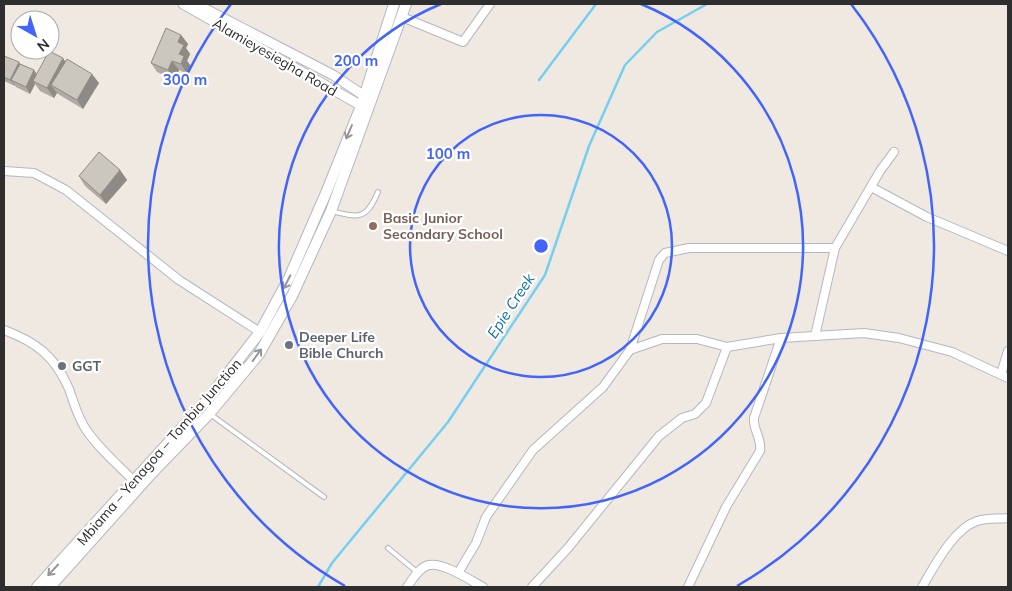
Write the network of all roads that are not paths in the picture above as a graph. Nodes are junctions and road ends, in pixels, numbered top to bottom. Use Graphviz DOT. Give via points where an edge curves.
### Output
graph roads {
  1 [pos="182,4"];
  2 [pos="196,4"];
  3 [pos="394,4"];
  4 [pos="406,4"];
  5 [pos="490,4"];
  6 [pos="402,17"];
  7 [pos="366,103"];
  8 [pos="894,152"];
  9 [pos="4,171"];
  10 [pos="871,187"];
  11 [pos="378,192"];
  12 [pos="331,211"];
  13 [pos="835,248"];
  14 [pos="1008,251"];
  15 [pos="4,330"];
  16 [pos="260,332"];
  17 [pos="815,336"];
  18 [pos="781,338"];
  19 [pos="727,347"];
  20 [pos="630,350"];
  21 [pos="1008,351"];
  22 [pos="1005,376"];
  23 [pos="209,414"];
  24 [pos="134,482"];
  25 [pos="324,496"];
  26 [pos="1008,518"];
  27 [pos="388,548"];
  28 [pos="418,572"];
  29 [pos="458,574"];
  30 [pos="36,587"];
  31 [pos="50,587"];
  32 [pos="407,587"];
  33 [pos="483,587"];
  34 [pos="532,587"];
  35 [pos="688,587"];
  36 [pos="922,587"];
  1 -- 7 [label="street, Alamieyesiegha Road"];
  2 -- 7 [label="street, Alamieyesiegha Road" via="333,75"];
  3 -- 7 [label="main road, Mbiama – Yenagoa – Tombia Junction"];
  4 -- 6 [label="main road, Mbiama – Yenagoa – Tombia Junction"];
  5 -- 6 [label="street" via="463,42"];
  6 -- 7 [label="main road, Mbiama – Yenagoa – Tombia Junction"];
  7 -- 12 [label="main road, Mbiama – Yenagoa – Tombia Junction"];
  7 -- 16 [label="main road, Mbiama – Yenagoa – Tombia Junction, one-way" via="308,236"];
  8 -- 10 [label="street"];
  9 -- 16 [label="street" via="34,173 66,190 180,280"];
  10 -- 13 [label="street"];
  10 -- 14 [label="street" via="927,217"];
  11 -- 12 [label="lane" via="372,207 364,214 352,216"];
  23 -- 12 [label="main road, Mbiama – Yenagoa – Tombia Junction, one-way" via="259,354 292,296"];
  13 -- 17 [label="street"];
  13 -- 20 [label="street" via="690,248 665,253 659,260"];
  15 -- 24 [label="street" via="40,347 50,358 94,441"];
  16 -- 24 [label="main road, Mbiama – Yenagoa – Tombia Junction" via="208,398"];
  17 -- 18 [label="street"];
  17 -- 22 [label="street" via="864,333 899,338 952,352"];
  18 -- 19 [label="street"];
  18 -- 35 [label="street" via="754,418 754,426 762,442 760,451 726,507"];
  19 -- 20 [label="street" via="697,338 662,339"];
  19 -- 34 [label="street" via="706,403 695,414 682,418 659,436"];
  20 -- 29 [label="street" via="603,387 533,450 486,517"];
  21 -- 22 [label="street"];
  23 -- 25 [label="lane"];
  23 -- 31 [label="main road, Mbiama – Yenagoa – Tombia Junction"];
  24 -- 30 [label="main road, Mbiama – Yenagoa – Tombia Junction, one-way"];
  26 -- 36 [label="street" via="976,522 958,534"];
  27 -- 28 [label="lane"];
  28 -- 29 [label="street" via="428,565 438,565"];
  28 -- 32 [label="street"];
  29 -- 33 [label="street"];
}
